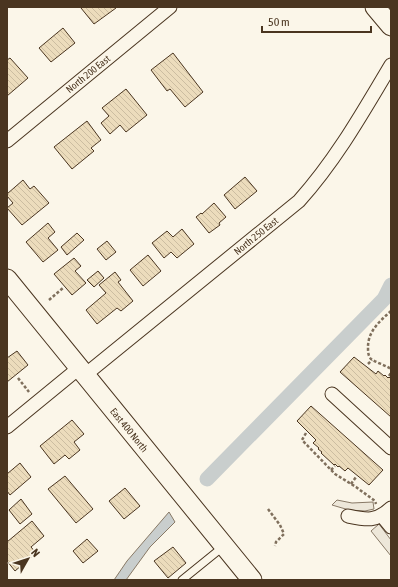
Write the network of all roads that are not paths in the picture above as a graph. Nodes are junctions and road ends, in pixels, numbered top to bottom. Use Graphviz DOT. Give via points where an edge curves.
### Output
graph roads {
  1 [pos="170,7"];
  2 [pos="375,7"];
  3 [pos="390,22"];
  4 [pos="391,65"];
  5 [pos="7,141"];
  6 [pos="7,280"];
  7 [pos="82,372"];
  8 [pos="332,394"];
  9 [pos="7,427"];
  10 [pos="391,448"];
  11 [pos="387,512"];
  12 [pos="348,516"];
  13 [pos="391,527"];
  14 [pos="224,546"];
  15 [pos="182,580"];
  16 [pos="252,580"];
  1 -- 5 [label="street, North 200 East"];
  2 -- 3 [label="main road"];
  4 -- 7 [label="street, North 250 East" via="341,147 299,201"];
  6 -- 7 [label="main road, East 400 North"];
  7 -- 9 [label="street, North 250 East"];
  7 -- 14 [label="main road, East 400 North"];
  8 -- 10 [label="street"];
  11 -- 12 [label="street" via="366,520"];
  11 -- 13 [label="street"];
  14 -- 15 [label="lane"];
  14 -- 16 [label="main road, East 400 North"];
}
